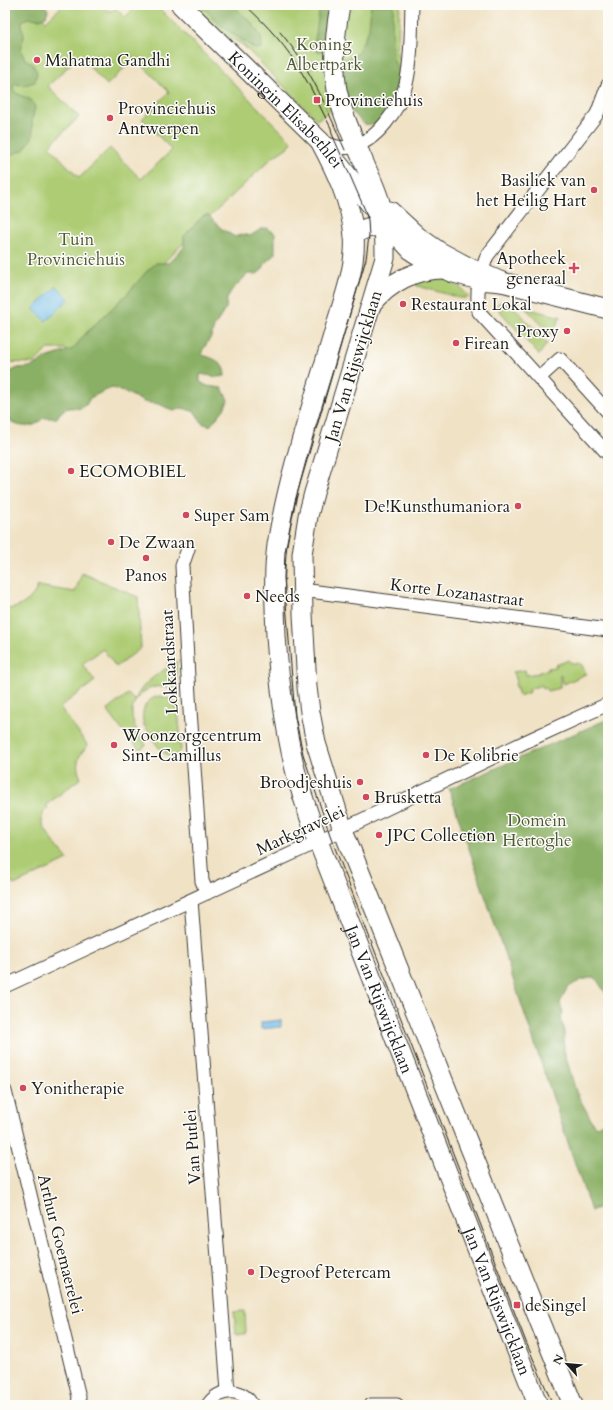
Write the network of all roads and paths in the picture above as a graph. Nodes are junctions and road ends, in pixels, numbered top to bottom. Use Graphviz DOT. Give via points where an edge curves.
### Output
graph roads {
  1 [pos="180,5"];
  2 [pos="340,5"];
  3 [pos="412,5"];
  4 [pos="608,85"];
  5 [pos="320,141"];
  6 [pos="357,145"];
  7 [pos="375,188"];
  8 [pos="386,224"];
  9 [pos="354,236"];
  10 [pos="416,236"];
  11 [pos="443,269"];
  12 [pos="480,276"];
  13 [pos="371,304"];
  14 [pos="608,309"];
  15 [pos="539,378"];
  16 [pos="608,412"];
  17 [pos="603,445"];
  18 [pos="608,454"];
  19 [pos="188,549"];
  20 [pos="268,580"];
  21 [pos="302,590"];
  22 [pos="608,630"];
  23 [pos="608,704"];
  24 [pos="343,830"];
  25 [pos="318,841"];
  26 [pos="207,893"];
  27 [pos="191,900"];
  28 [pos="5,986"];
  29 [pos="5,1091"];
  30 [pos="228,1392"];
  31 [pos="537,1404"];
  32 [pos="78,1405"];
  33 [pos="208,1405"];
  34 [pos="252,1405"];
  35 [pos="370,1405"];
  36 [pos="397,1405"];
  37 [pos="573,1405"];
  1 -- 5 [label="main road, Koningin Elisabethlei"];
  2 -- 6 [label="main road, Jan Van Rijswijcklaan" via="334,46 335,72 342,105"];
  3 -- 6 [label="street" via="409,66 402,96 381,129"];
  4 -- 12 [label="street" via="597,114 487,256"];
  5 -- 6 [label="street" via="340,148"];
  5 -- 8 [label="main road, Koningin Elisabethlei"];
  5 -- 9 [label="main road, Jan Van Rijswijcklaan" via="344,193"];
  6 -- 7 [label="main road, Jan Van Rijswijcklaan"];
  7 -- 8 [label="main road, Jan Van Rijswijcklaan"];
  7 -- 10 [label="main road" via="385,205"];
  8 -- 9 [label="main road" via="364,228"];
  8 -- 10 [label="main road"];
  8 -- 11 [label="main road, Koningin Elisabethlei" via="413,252"];
  8 -- 13 [label="main road, Jan Van Rijswijcklaan" via="385,258"];
  9 -- 20 [label="main road, Jan Van Rijswijcklaan" via="353,257 346,288 296,461"];
  10 -- 12 [label="main road"];
  11 -- 12 [label="main road"];
  11 -- 13 [label="main road" via="420,271 405,277 388,287"];
  12 -- 14 [label="main road"];
  12 -- 15 [label="street" via="479,312"];
  13 -- 21 [label="main road, Jan Van Rijswijcklaan" via="308,516 302,554"];
  15 -- 16 [label="street" via="560,359"];
  15 -- 17 [label="street"];
  17 -- 18 [label="street"];
  19 -- 26 [label="street, Lokkaardstraat" via="182,566 187,658 202,881"];
  20 -- 21 [label="main road"];
  20 -- 25 [label="main road, Jan Van Rijswijcklaan" via="275,621 282,704 294,765"];
  21 -- 22 [label="street, Korte Lozanastraat"];
  21 -- 24 [label="main road, Jan Van Rijswijcklaan" via="310,712 316,743"];
  23 -- 24 [label="street, Markgravelei" via="527,740"];
  24 -- 25 [label="street, Markgravelei"];
  24 -- 37 [label="main road, Jan Van Rijswijcklaan"];
  25 -- 26 [label="street, Markgravelei"];
  25 -- 31 [label="main road, Jan Van Rijswijcklaan"];
  26 -- 27 [label="street, Markgravelei"];
  27 -- 28 [label="street, Markgravelei"];
  27 -- 30 [label="street, Van Putlei"];
  29 -- 32 [label="street, Arthur Goemaerelei" via="79,1397"];
  30 -- 33 [label="street" via="220,1394"];
  30 -- 34 [label="street" via="243,1395"];
  35 -- 36 [label="street"];
}
